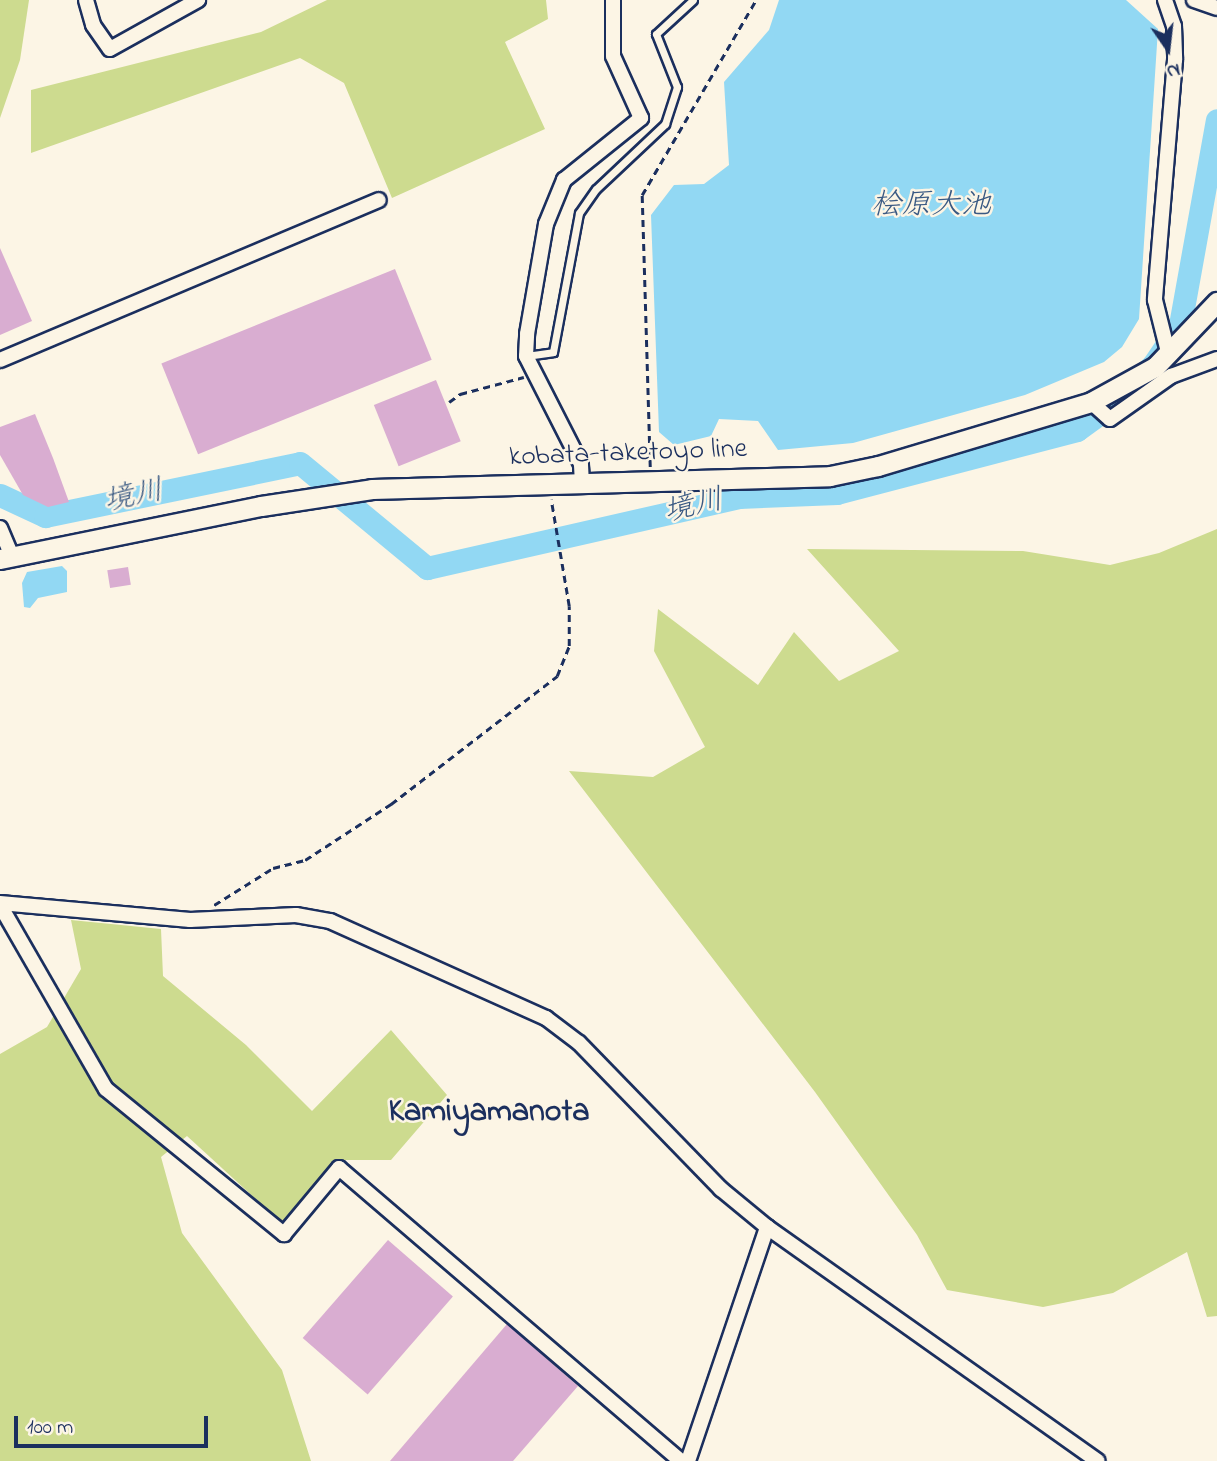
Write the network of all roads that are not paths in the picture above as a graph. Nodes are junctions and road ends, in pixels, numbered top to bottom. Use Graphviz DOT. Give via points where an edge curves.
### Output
graph roads {
  1 [pos="86,0"];
  2 [pos="198,0"];
  3 [pos="613,0"];
  4 [pos="693,0"];
  5 [pos="1165,0"];
  6 [pos="1194,0"];
  7 [pos="180,4"];
  8 [pos="1217,8"];
  9 [pos="379,200"];
  10 [pos="1217,302"];
  11 [pos="1168,352"];
  12 [pos="526,356"];
  13 [pos="1217,359"];
  14 [pos="0,360"];
  15 [pos="1090,402"];
  16 [pos="582,484"];
  17 [pos="1,530"];
  18 [pos="6,558"];
  19 [pos="0,904"];
  20 [pos="767,1227"];
  21 [pos="681,1461"];
  22 [pos="688,1461"];
  23 [pos="1098,1461"];
  1 -- 7 [label="street" via="93,25 110,49"];
  2 -- 7 [label="street"];
  3 -- 12 [label="street" via="613,56 641,118 564,180 538,259"];
  4 -- 12 [label="lane" via="656,34 677,87 665,124 596,189 579,213 553,352"];
  5 -- 11 [label="street" via="1174,26 1175,60 1155,300"];
  6 -- 8 [label="street"];
  9 -- 14 [label="street"];
  10 -- 11 [label="main road, kobata-taketoyo line"];
  11 -- 15 [label="main road, kobata-taketoyo line" via="1156,367"];
  12 -- 16 [label="street" via="581,464"];
  13 -- 15 [label="street" via="1171,376 1110,419"];
  15 -- 16 [label="main road, kobata-taketoyo line" via="929,454 830,476"];
  16 -- 18 [label="main road, kobata-taketoyo line" via="323,495"];
  17 -- 18 [label="street"];
  19 -- 20 [label="street" via="190,920 296,915 330,921 546,1018 588,1051 722,1189"];
  19 -- 21 [label="street" via="106,1089 284,1234 339,1168"];
  20 -- 22 [label="street"];
  20 -- 23 [label="street"];
}
